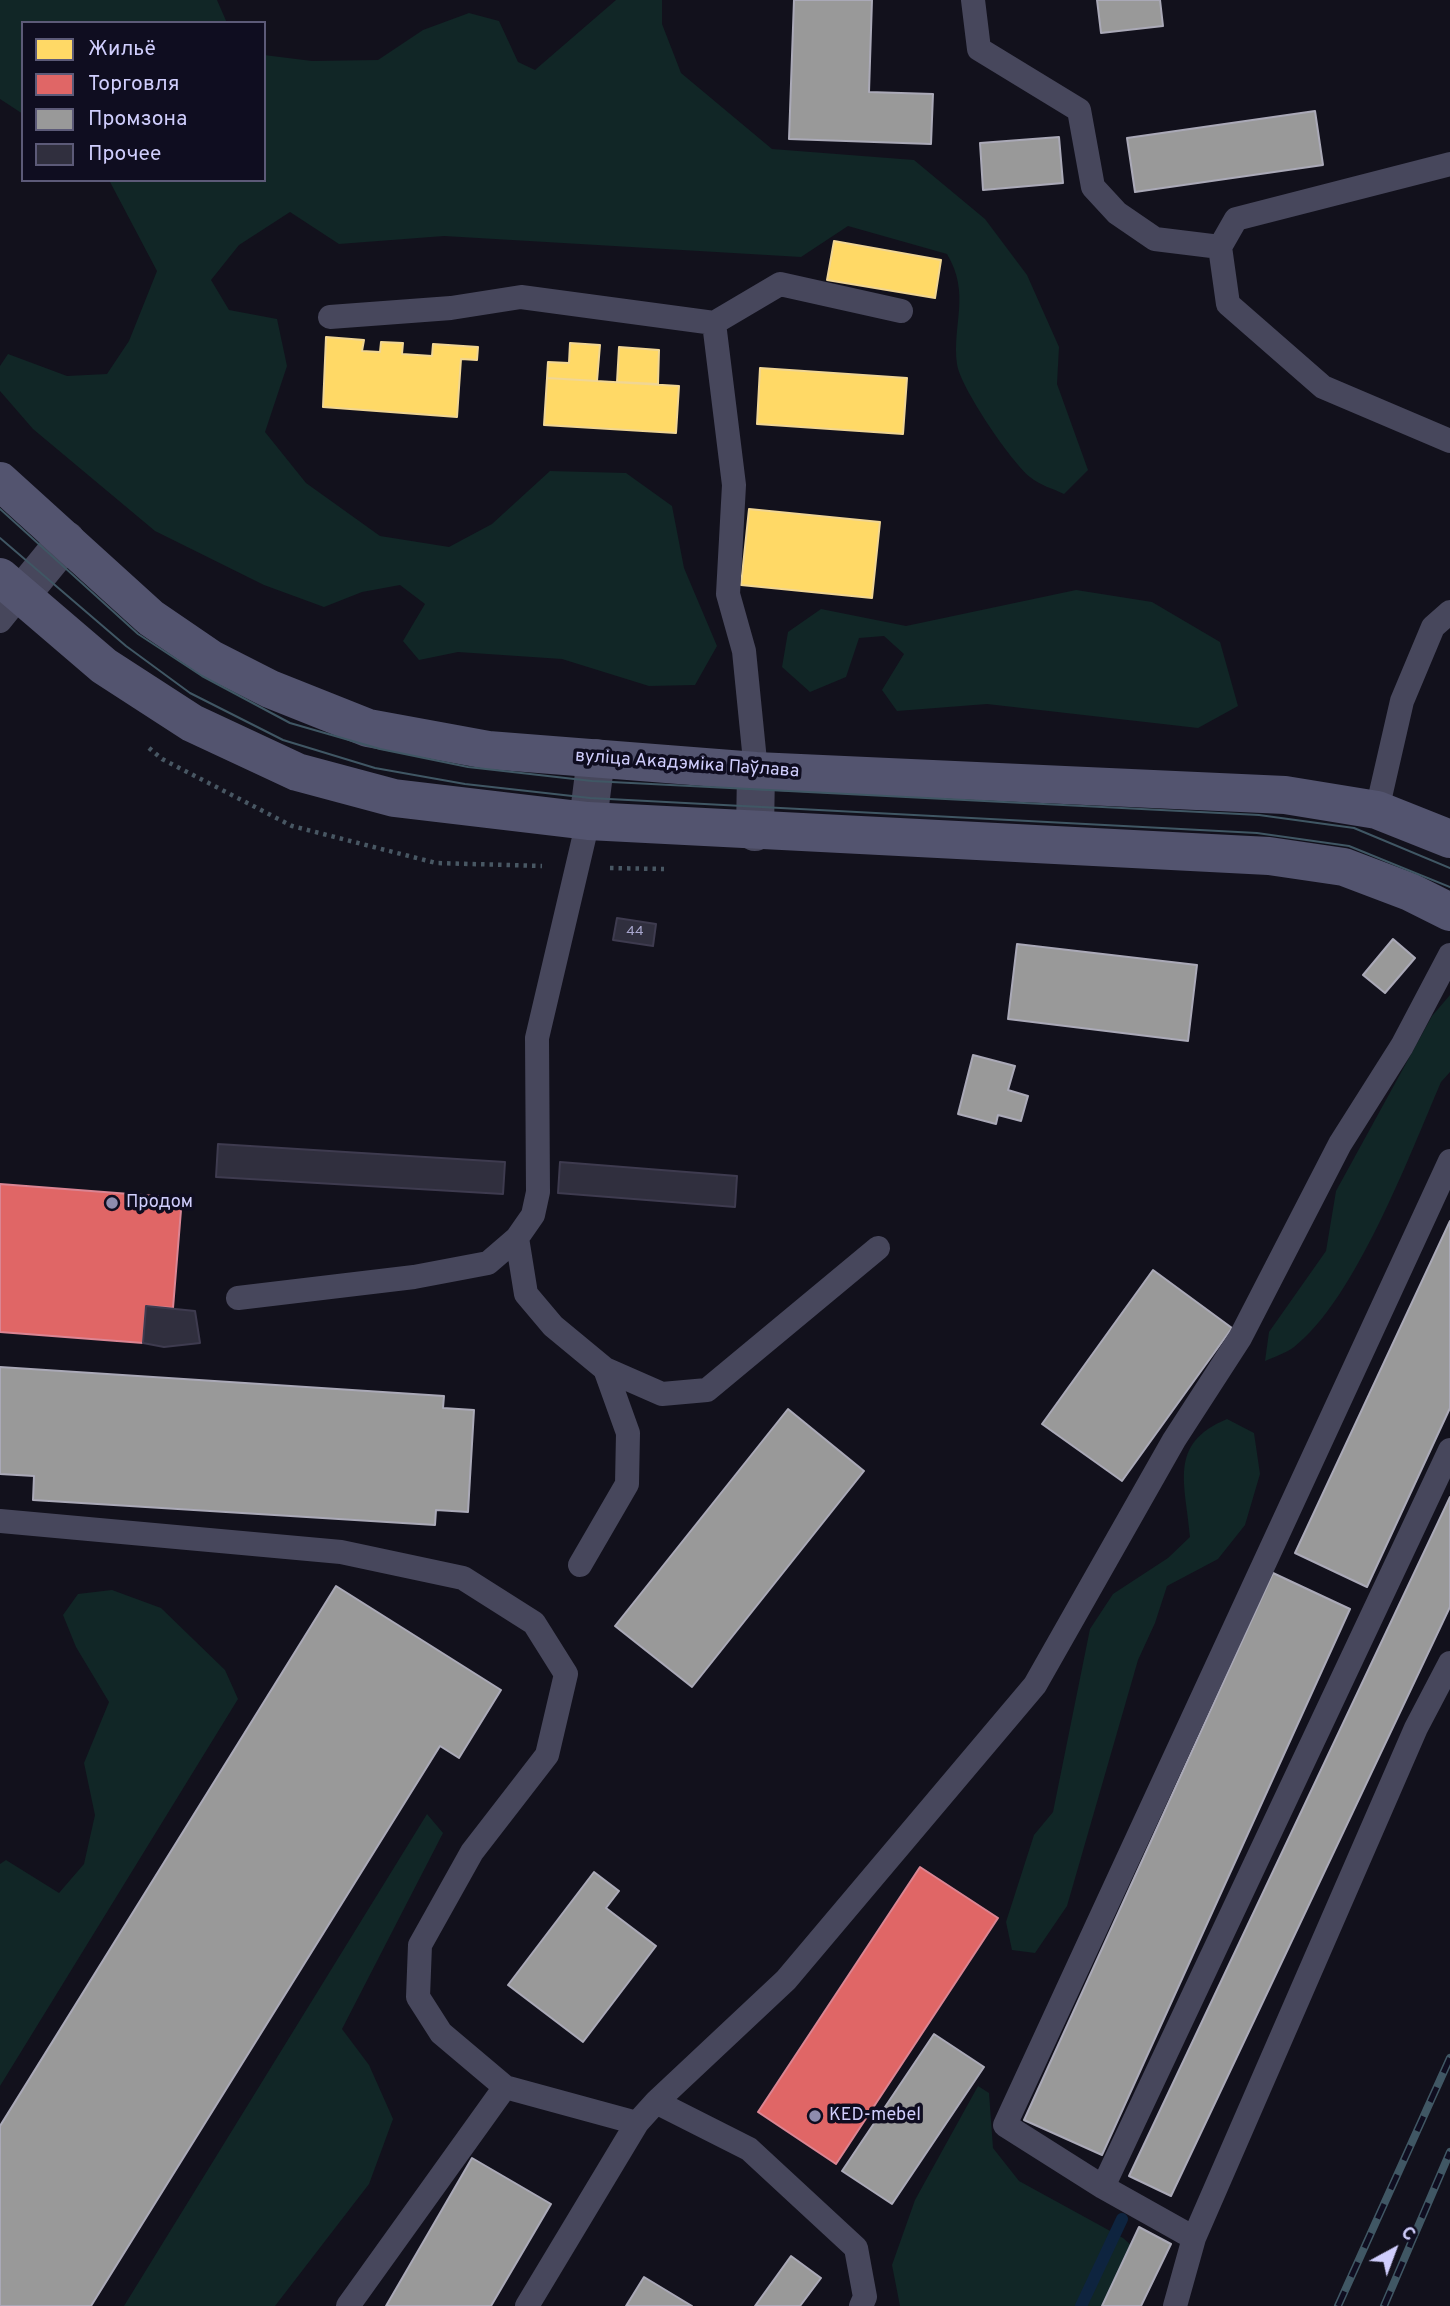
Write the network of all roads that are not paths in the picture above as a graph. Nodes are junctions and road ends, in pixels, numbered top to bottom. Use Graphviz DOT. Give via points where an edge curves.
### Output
graph roads {
  1 [pos="973,0"];
  2 [pos="1450,164"];
  3 [pos="1220,247"];
  4 [pos="901,311"];
  5 [pos="330,317"];
  6 [pos="713,323"];
  7 [pos="1450,441"];
  8 [pos="0,481"];
  9 [pos="66,540"];
  10 [pos="7,598"];
  11 [pos="1450,612"];
  12 [pos="596,758"];
  13 [pos="756,771"];
  14 [pos="1377,810"];
  15 [pos="587,821"];
  16 [pos="755,832"];
  17 [pos="1450,839"];
  18 [pos="1450,912"];
  19 [pos="1450,955"];
  20 [pos="1450,1161"];
  21 [pos="517,1238"];
  22 [pos="878,1248"];
  23 [pos="238,1298"];
  24 [pos="605,1369"];
  25 [pos="1450,1450"];
  26 [pos="0,1521"];
  27 [pos="580,1565"];
  28 [pos="1450,1663"];
  29 [pos="505,2087"];
  30 [pos="656,2102"];
  31 [pos="637,2123"];
  32 [pos="1104,2187"];
  33 [pos="1194,2238"];
  34 [pos="348,2306"];
  35 [pos="527,2306"];
  36 [pos="862,2306"];
  37 [pos="1175,2306"];
  1 -- 3 [label="lane" via="979,49 1079,110 1093,187 1117,213 1155,239"];
  2 -- 3 [label="lane" via="1236,219"];
  3 -- 7 [label="lane" via="1228,304 1323,387"];
  4 -- 6 [label="lane" via="780,284"];
  5 -- 6 [label="lane" via="451,308 521,297"];
  6 -- 13 [label="lane" via="734,485 728,594 744,651"];
  8 -- 9 [label="main road, вуліца Акадэміка Паўлава"];
  9 -- 10 [label="street"];
  9 -- 12 [label="main road, вуліца Акадэміка Паўлава" via="151,618 211,659 270,689 368,728 488,750"];
  10 -- 15 [label="main road" via="192,723 297,772 394,798"];
  11 -- 14 [label="lane" via="1433,627 1402,701"];
  12 -- 13 [label="main road, вуліца Акадэміка Паўлава"];
  12 -- 15 [label="street"];
  13 -- 14 [label="main road, вуліца Акадэміка Паўлава" via="1285,795"];
  13 -- 16 [label="street"];
  14 -- 17 [label="main road, вуліца Акадэміка Паўлава"];
  15 -- 16 [label="main road"];
  15 -- 21 [label="lane" via="537,1038 538,1192 533,1215"];
  16 -- 18 [label="main road" via="1269,856 1344,867"];
  19 -- 30 [label="lane" via="1402,1046 1340,1144 1240,1338 1174,1440 1035,1685 786,1980"];
  20 -- 32 [label="lane" via="1005,2125"];
  21 -- 23 [label="lane" via="488,1264"];
  21 -- 24 [label="lane" via="526,1294 553,1326"];
  22 -- 24 [label="lane" via="707,1390 662,1394"];
  24 -- 27 [label="lane" via="628,1433 627,1484"];
  25 -- 32 [label="lane"];
  26 -- 29 [label="lane" via="341,1552 463,1578 534,1623 566,1674 547,1755 472,1852 420,1945 418,1997 441,2033"];
  28 -- 33 [label="lane" via="1416,1728"];
  29 -- 31 [label="lane"];
  29 -- 34 [label="lane"];
  30 -- 31 [label="lane"];
  30 -- 36 [label="lane" via="749,2149 856,2248"];
  31 -- 35 [label="lane"];
  32 -- 33 [label="lane"];
  33 -- 37 [label="lane"];
}
